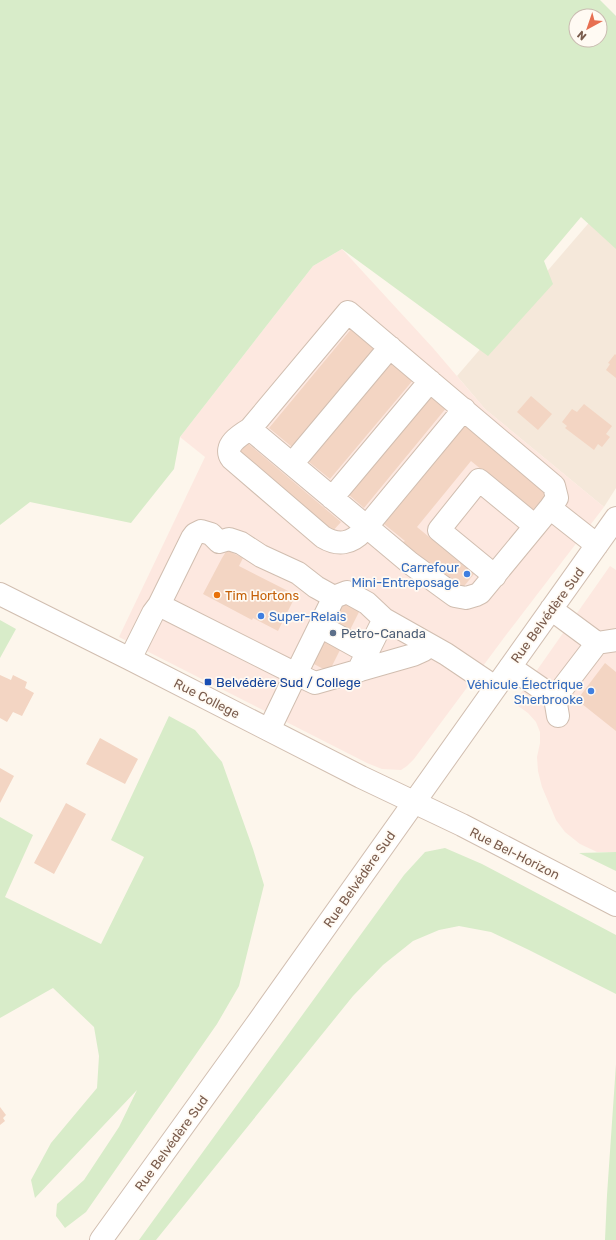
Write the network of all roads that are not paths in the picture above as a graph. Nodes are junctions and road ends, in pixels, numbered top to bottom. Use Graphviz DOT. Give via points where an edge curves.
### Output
graph roads {
  1 [pos="390,347"];
  2 [pos="430,381"];
  3 [pos="464,409"];
  4 [pos="250,429"];
  5 [pos="292,464"];
  6 [pos="332,498"];
  7 [pos="550,508"];
  8 [pos="616,518"];
  9 [pos="535,526"];
  10 [pos="367,527"];
  11 [pos="597,545"];
  12 [pos="495,576"];
  13 [pos="325,592"];
  14 [pos="0,594"];
  15 [pos="159,604"];
  16 [pos="551,610"];
  17 [pos="384,619"];
  18 [pos="320,626"];
  19 [pos="607,641"];
  20 [pos="428,644"];
  21 [pos="130,659"];
  22 [pos="363,661"];
  23 [pos="510,666"];
  24 [pos="296,674"];
  25 [pos="495,687"];
  26 [pos="269,730"];
  27 [pos="413,802"];
  28 [pos="616,905"];
  29 [pos="101,1240"];
  1 -- 2 [label="street"];
  1 -- 4 [label="street" via="348,312"];
  1 -- 5 [label="street"];
  2 -- 3 [label="street"];
  2 -- 6 [label="street"];
  3 -- 7 [label="street" via="554,486 557,498"];
  3 -- 10 [label="street"];
  4 -- 5 [label="street"];
  4 -- 10 [label="street" via="231,444 230,457 317,532 328,540 343,543 358,537"];
  5 -- 6 [label="street"];
  6 -- 10 [label="street"];
  7 -- 9 [label="street"];
  7 -- 11 [label="street"];
  8 -- 11 [label="street, Rue Belvédère Sud"];
  9 -- 12 [label="street"];
  9 -- 12 [label="street" via="479,480 439,530"];
  10 -- 12 [label="street" via="410,563 456,596 476,596"];
  11 -- 16 [label="street, Rue Belvédère Sud"];
  13 -- 15 [label="street" via="298,573 261,556 235,540 225,539 219,542 204,531 198,532 189,544"];
  13 -- 17 [label="street" via="347,592 367,603"];
  13 -- 18 [label="street"];
  14 -- 21 [label="street, Rue College"];
  15 -- 21 [label="street"];
  15 -- 24 [label="street"];
  16 -- 19 [label="street"];
  16 -- 23 [label="street, Rue Belvédère Sud"];
  17 -- 20 [label="street"];
  17 -- 22 [label="street"];
  18 -- 22 [label="street"];
  18 -- 24 [label="street"];
  19 -- 23 [label="street" via="556,707"];
  20 -- 22 [label="street" via="424,650 413,655"];
  20 -- 25 [label="street"];
  21 -- 26 [label="street, Rue College"];
  22 -- 24 [label="street" via="315,683"];
  23 -- 25 [label="street, Rue Belvédère Sud"];
  24 -- 26 [label="street"];
  25 -- 27 [label="street, Rue Belvédère Sud"];
  26 -- 27 [label="street, Rue College"];
  27 -- 28 [label="street, Rue Bel-Horizon"];
  27 -- 29 [label="street, Rue Belvédère Sud"];
}
